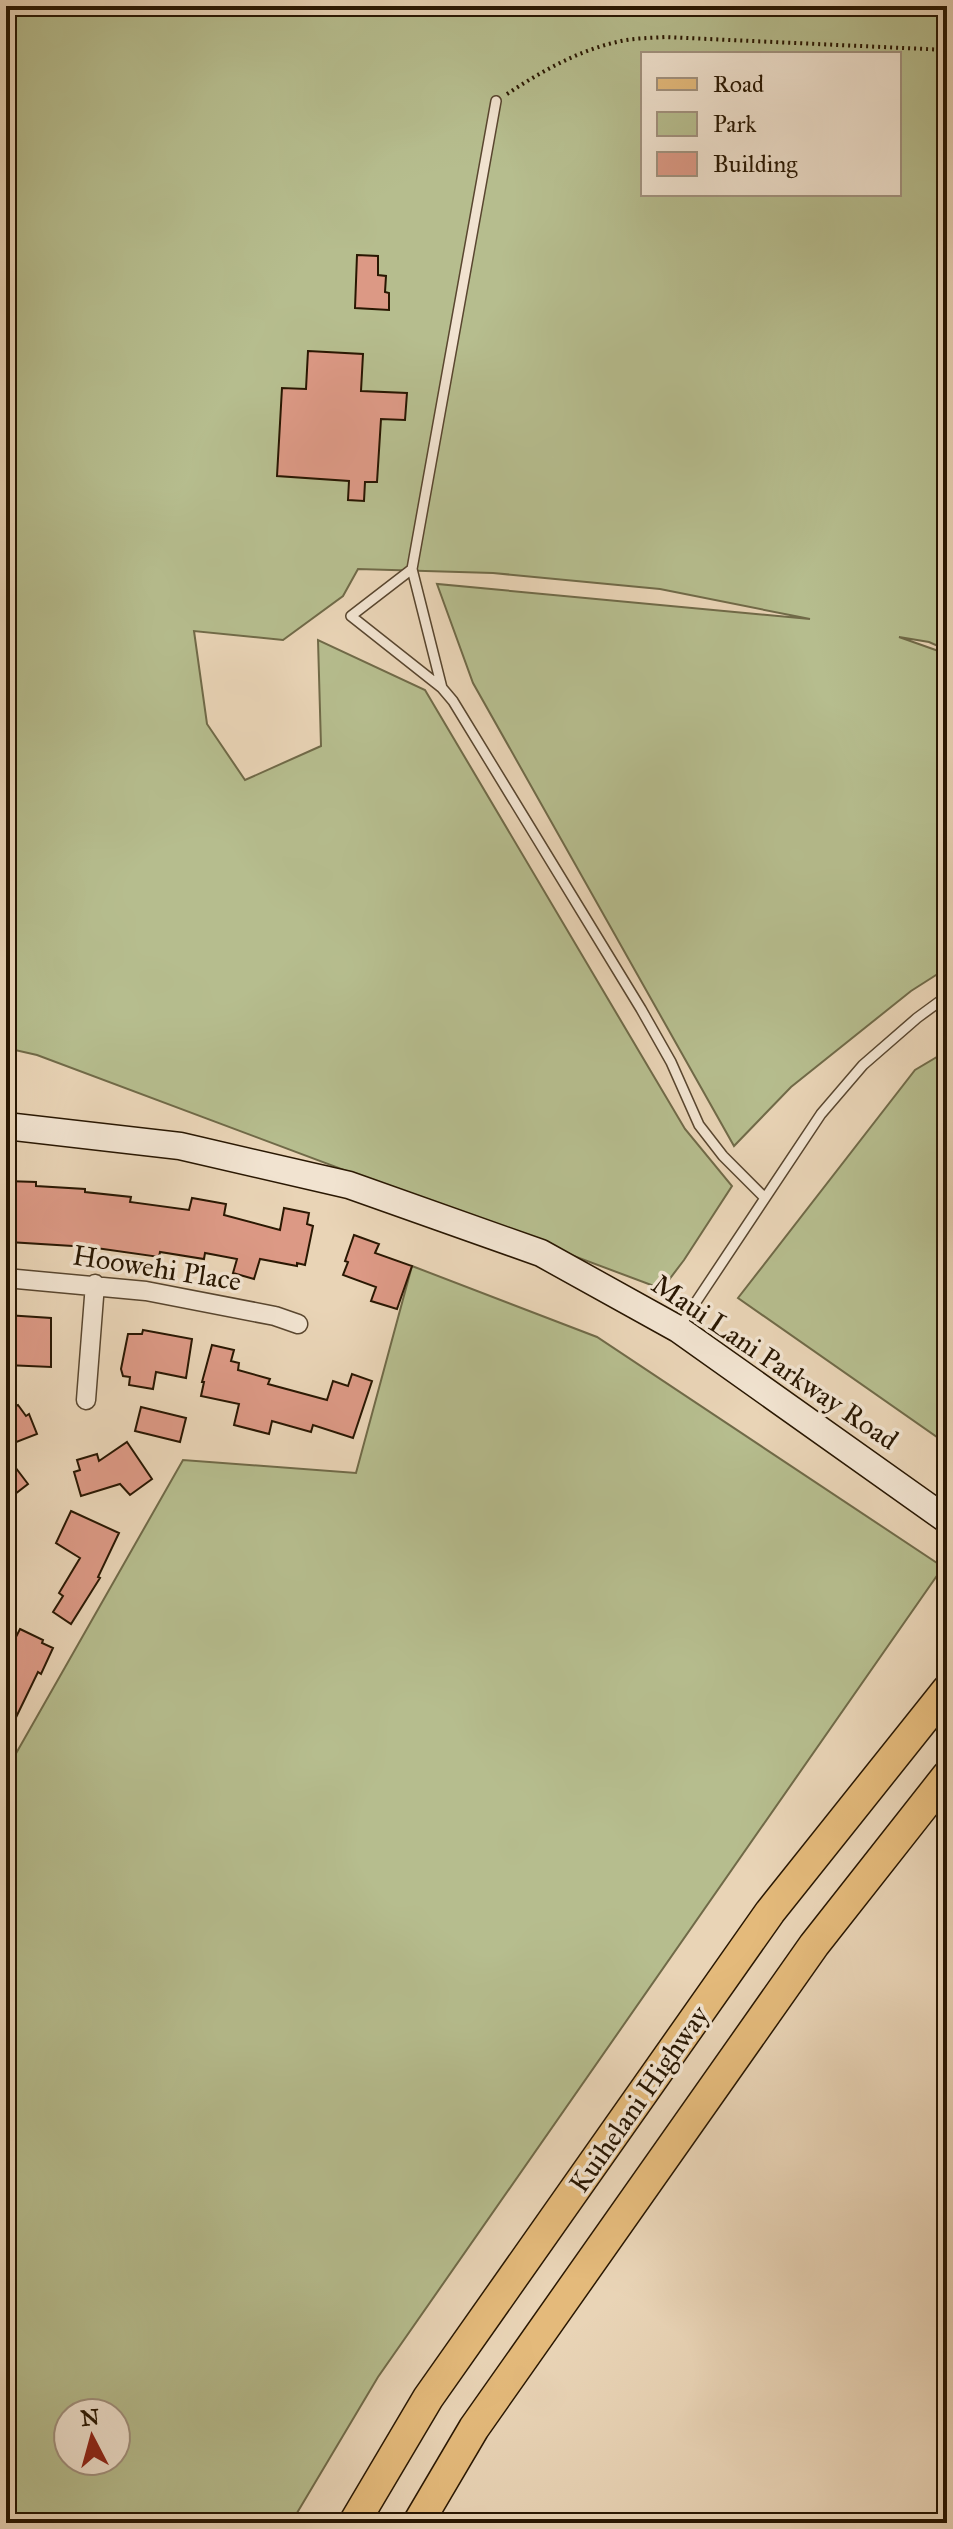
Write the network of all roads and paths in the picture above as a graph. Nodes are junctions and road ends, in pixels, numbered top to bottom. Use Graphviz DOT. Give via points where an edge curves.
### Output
graph roads {
  1 [pos="947,50"];
  2 [pos="496,101"];
  3 [pos="412,569"];
  4 [pos="442,688"];
  5 [pos="947,996"];
  6 [pos="6,1126"];
  7 [pos="765,1198"];
  8 [pos="6,1278"];
  9 [pos="95,1284"];
  10 [pos="298,1324"];
  11 [pos="678,1329"];
  12 [pos="86,1400"];
  13 [pos="947,1520"];
  14 [pos="947,1690"];
  15 [pos="947,1776"];
  16 [pos="354,2523"];
  17 [pos="418,2523"];
  1 -- 2 [label="path" via="665,37 622,40 541,72"];
  2 -- 3 [label="lane"];
  3 -- 4 [label="lane"];
  3 -- 4 [label="lane" via="351,616"];
  4 -- 7 [label="lane" via="641,1009 699,1125"];
  5 -- 7 [label="lane" via="863,1065 821,1114"];
  6 -- 11 [label="main road, Maui Lani Parkway Road" via="180,1146 349,1185 541,1253"];
  7 -- 11 [label="lane"];
  8 -- 9 [label="street, Hoowehi Place"];
  9 -- 10 [label="street, Hoowehi Place"];
  9 -- 12 [label="street"];
  11 -- 13 [label="main road, Maui Lani Parkway Road"];
  14 -- 16 [label="main road, Kuihelani Highway" via="770,1912 428,2398"];
  15 -- 17 [label="main road, Kuihelani Highway" via="814,1945 474,2428"];
}
